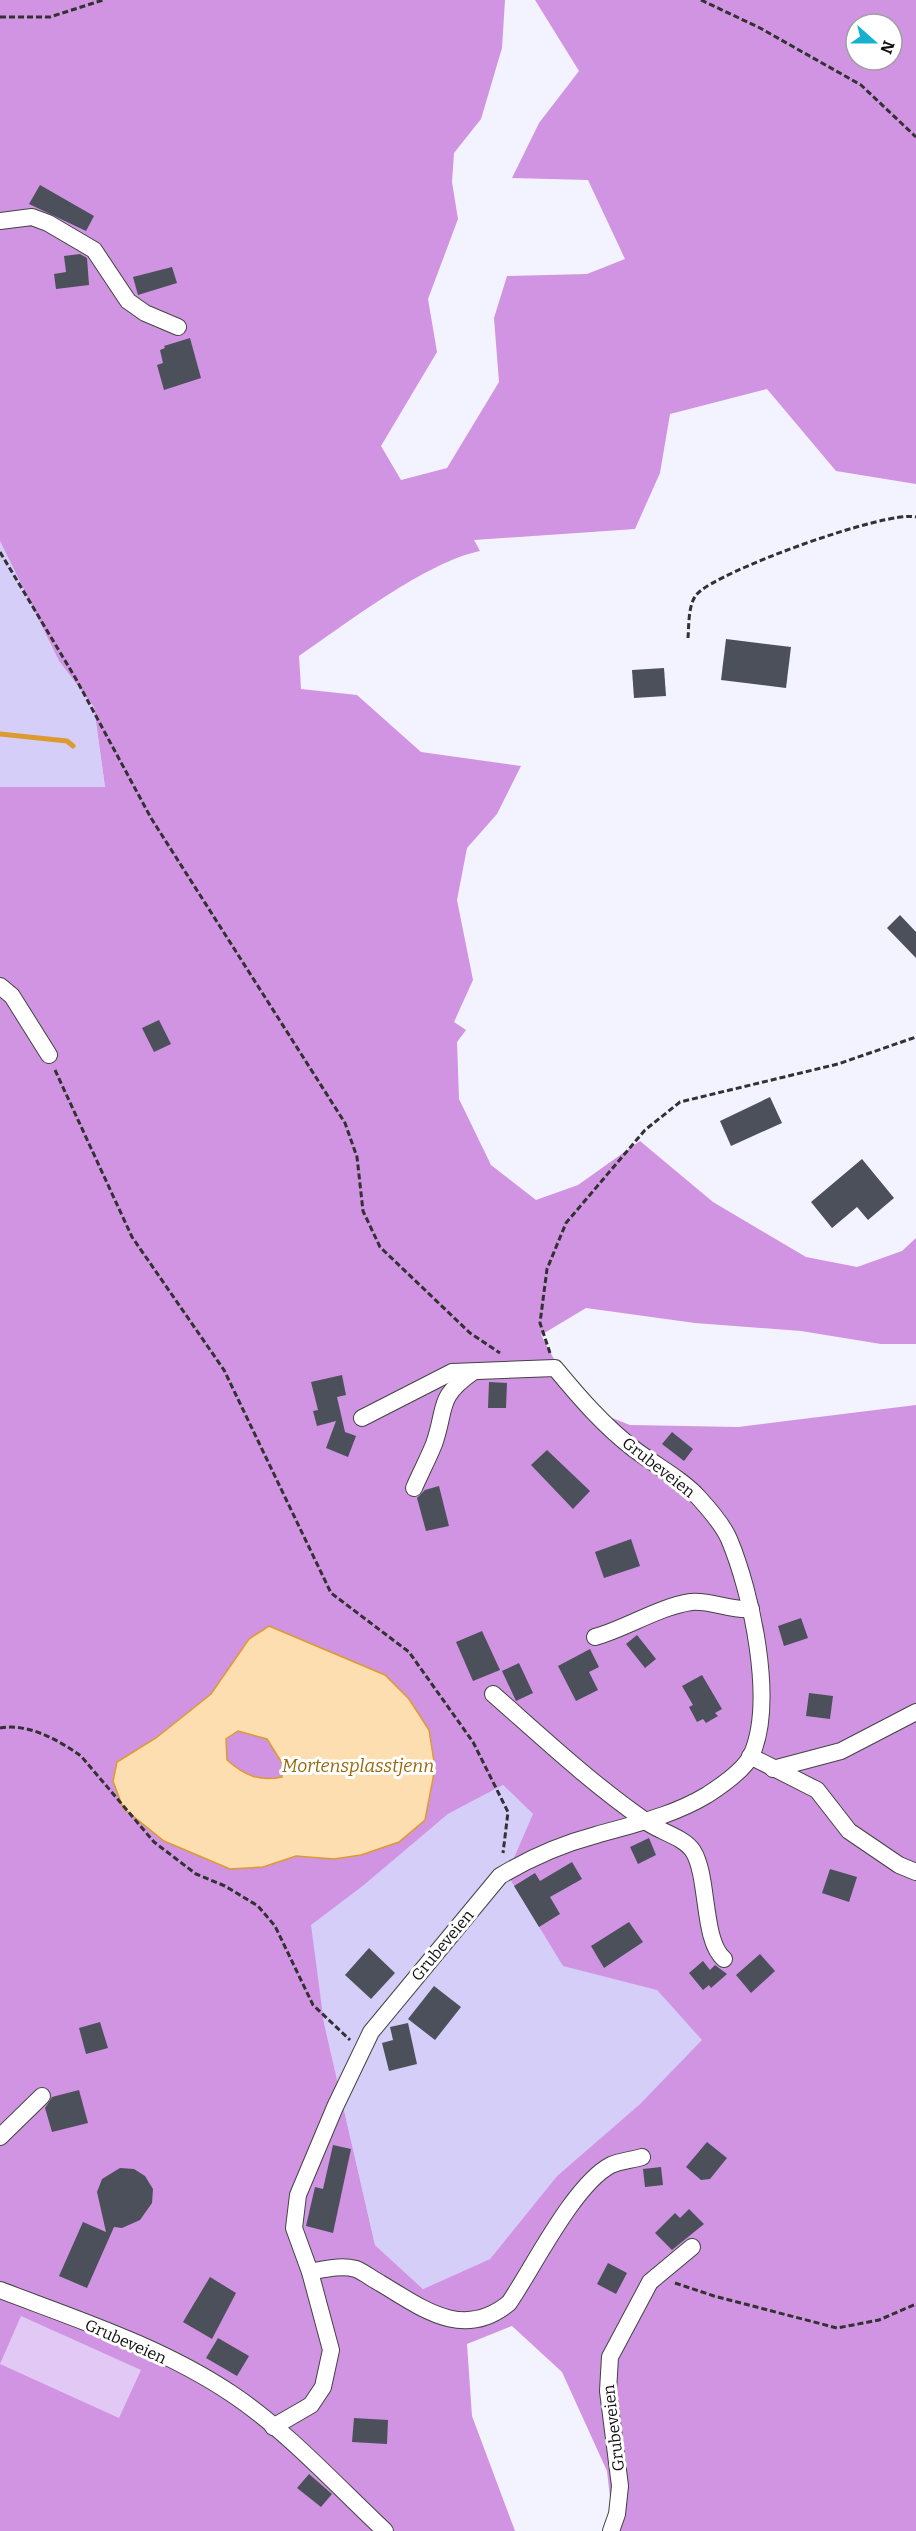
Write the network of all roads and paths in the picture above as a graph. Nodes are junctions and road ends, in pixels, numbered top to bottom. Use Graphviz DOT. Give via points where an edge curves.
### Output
graph roads {
  1 [pos="103,0"];
  2 [pos="701,0"];
  3 [pos="0,17"];
  4 [pos="916,137"];
  5 [pos="0,221"];
  6 [pos="178,327"];
  7 [pos="916,518"];
  8 [pos="0,552"];
  9 [pos="688,638"];
  10 [pos="0,986"];
  11 [pos="916,1037"];
  12 [pos="49,1055"];
  13 [pos="524,1368"];
  14 [pos="555,1368"];
  15 [pos="474,1371"];
  16 [pos="362,1418"];
  17 [pos="414,1488"];
  18 [pos="751,1609"];
  19 [pos="595,1637"];
  20 [pos="493,1694"];
  21 [pos="916,1712"];
  22 [pos="0,1728"];
  23 [pos="750,1756"];
  24 [pos="773,1769"];
  25 [pos="647,1822"];
  26 [pos="916,1857"];
  27 [pos="899,1865"];
  28 [pos="916,1872"];
  29 [pos="500,1876"];
  30 [pos="724,1959"];
  31 [pos="362,2051"];
  32 [pos="42,2096"];
  33 [pos="0,2137"];
  34 [pos="642,2157"];
  35 [pos="692,2247"];
  36 [pos="310,2272"];
  37 [pos="656,2276"];
  38 [pos="0,2290"];
  39 [pos="916,2304"];
  40 [pos="273,2427"];
  41 [pos="385,2531"];
  42 [pos="611,2531"];
  1 -- 3 [label="path" via="50,17"];
  2 -- 4 [label="path" via="861,85"];
  5 -- 6 [label="street" via="32,217 57,228 93,250 128,301"];
  7 -- 9 [label="path" via="892,517 830,534 713,582 693,601"];
  8 -- 13 [label="path" via="76,679 151,818 345,1122 357,1157 363,1211 380,1247 470,1333"];
  10 -- 12 [label="street" via="12,996"];
  11 -- 14 [label="path" via="838,1064 680,1102 645,1130 566,1223 548,1269 540,1323"];
  12 -- 29 [label="path" via="132,1237 224,1370 331,1593 409,1652 473,1742 508,1812"];
  13 -- 14 [label="street"];
  13 -- 15 [label="street"];
  14 -- 18 [label="street, Grubeveien" via="582,1401 631,1447 699,1497 728,1536"];
  15 -- 16 [label="street" via="452,1372"];
  15 -- 17 [label="street" via="452,1387 444,1400 434,1443"];
  18 -- 19 [label="street" via="692,1602"];
  18 -- 23 [label="street, Grubeveien" via="762,1688 760,1728"];
  20 -- 25 [label="street" via="595,1784"];
  21 -- 24 [label="street" via="841,1750"];
  22 -- 31 [label="path" via="33,1730 67,1746 81,1756 154,1842 196,1874 258,1906 276,1926 313,2005"];
  23 -- 24 [label="street"];
  23 -- 25 [label="street, Grubeveien" via="743,1767 706,1795"];
  24 -- 27 [label="street" via="817,1790 849,1831"];
  25 -- 29 [label="street, Grubeveien" via="594,1835 529,1859"];
  25 -- 30 [label="street" via="686,1843 693,1851 712,1933"];
  26 -- 27 [label="street" via="902,1859"];
  27 -- 28 [label="street"];
  29 -- 31 [label="street, Grubeveien" via="371,2032"];
  31 -- 36 [label="street, Grubeveien" via="298,2194 294,2228"];
  32 -- 33 [label="street"];
  34 -- 36 [label="street" via="611,2165 597,2176 579,2196 509,2303 496,2314 467,2322 435,2316 356,2269 336,2267"];
  35 -- 37 [label="street, Grubeveien"];
  36 -- 40 [label="street, Grubeveien" via="331,2350 323,2387 311,2405"];
  37 -- 39 [label="path" via="714,2296 837,2328 879,2320"];
  37 -- 42 [label="street, Grubeveien" via="613,2347 607,2368 620,2486"];
  38 -- 40 [label="street, Grubeveien" via="139,2344 233,2395"];
  40 -- 41 [label="street, Grubeveien"];
}
